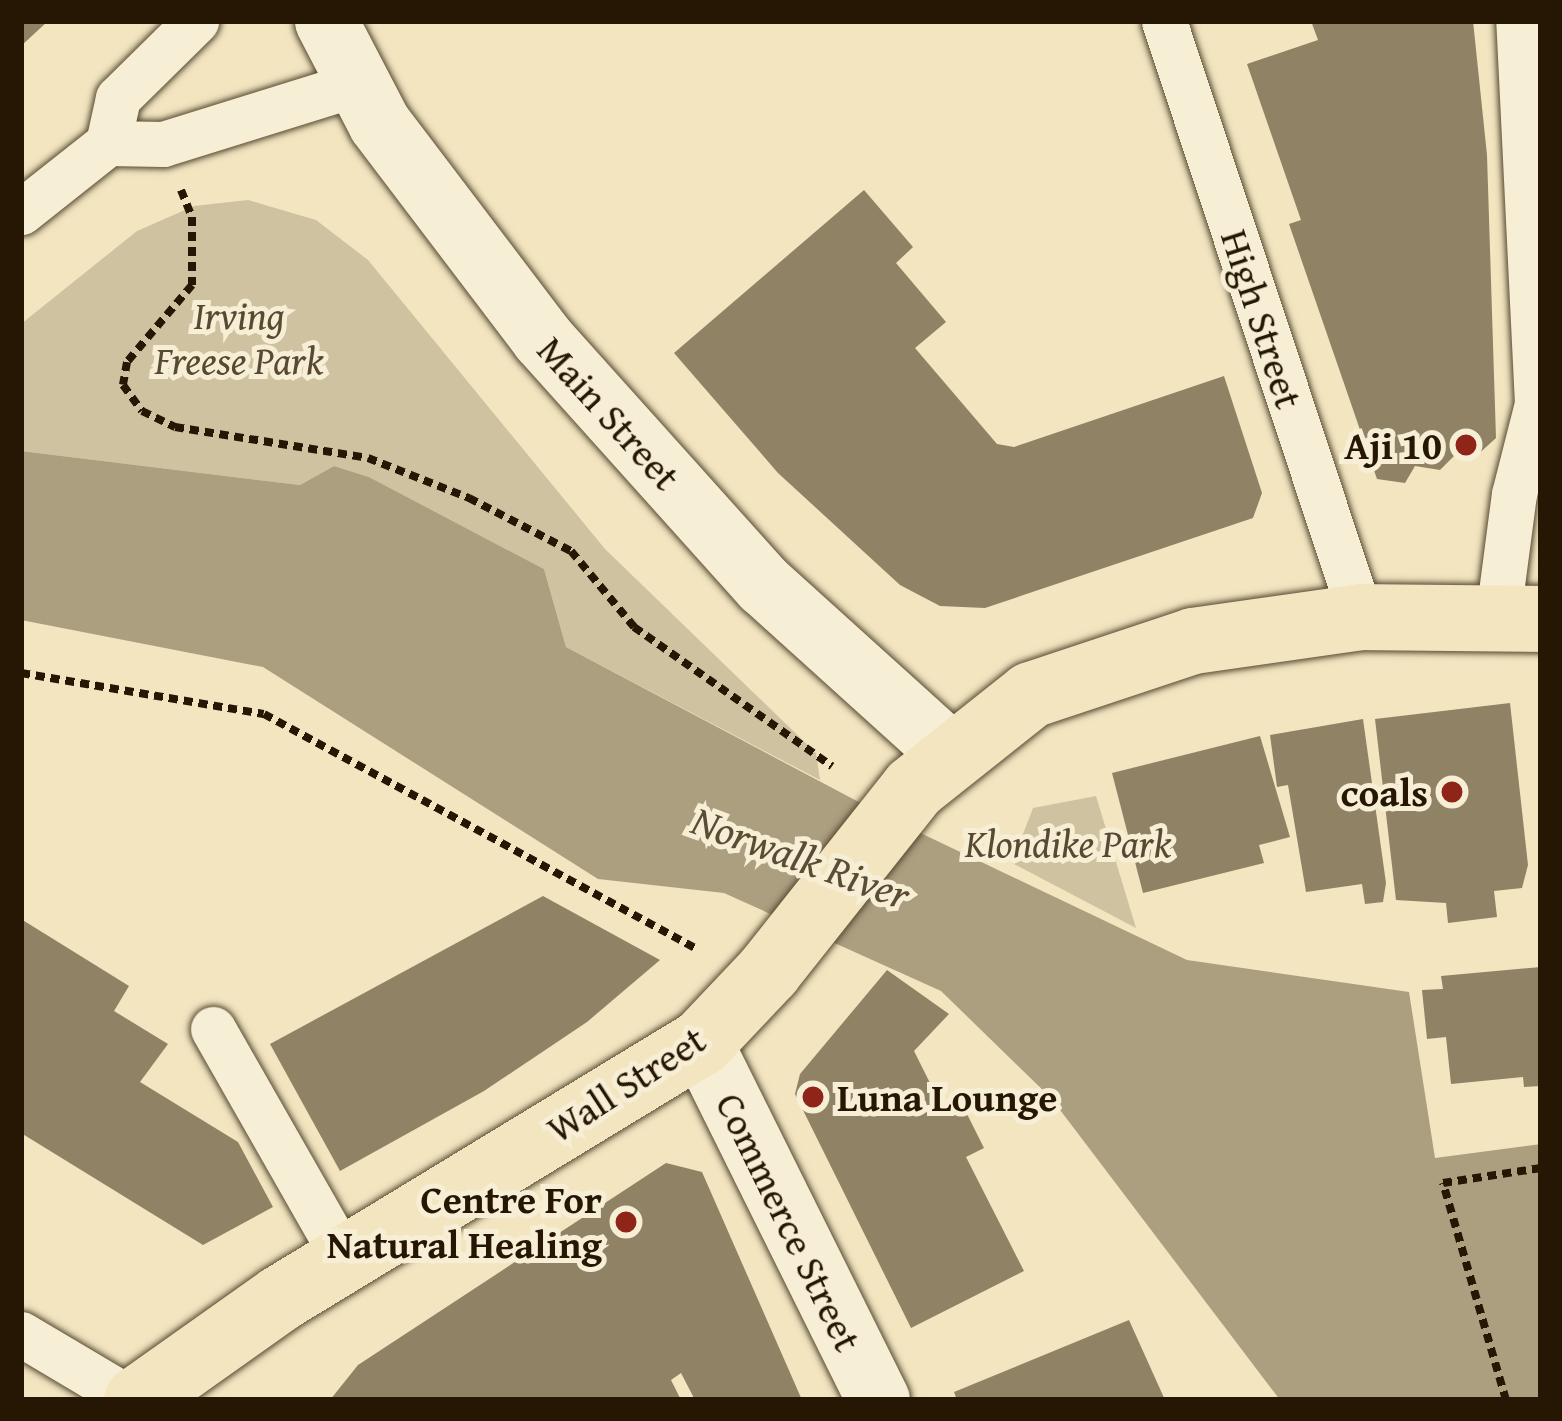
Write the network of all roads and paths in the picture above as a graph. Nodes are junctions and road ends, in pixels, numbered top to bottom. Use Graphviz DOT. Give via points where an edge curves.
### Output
graph roads {
  1 [pos="196,21"];
  2 [pos="326,21"];
  3 [pos="1164,21"];
  4 [pos="1518,21"];
  5 [pos="356,84"];
  6 [pos="108,143"];
  7 [pos="163,144"];
  8 [pos="21,212"];
  9 [pos="1360,617"];
  10 [pos="1520,617"];
  11 [pos="21,673"];
  12 [pos="832,766"];
  13 [pos="933,772"];
  14 [pos="697,949"];
  15 [pos="213,1029"];
  16 [pos="701,1043"];
  17 [pos="1541,1168"];
  18 [pos="344,1259"];
  19 [pos="21,1334"];
  20 [pos="134,1400"];
  21 [pos="878,1400"];
  22 [pos="1506,1400"];
  1 -- 6 [label="street" via="118,98"];
  2 -- 5 [label="main road, Main Street"];
  3 -- 9 [label="street, High Street"];
  4 -- 10 [label="street" via="1537,404 1514,494"];
  5 -- 7 [label="street"];
  5 -- 13 [label="main road, Main Street" via="477,260"];
  6 -- 7 [label="street"];
  6 -- 8 [label="street"];
  7 -- 12 [label="path" via="192,217 195,254 192,285 127,362 122,385 142,411 175,427 368,458 469,498 571,551 634,627"];
  9 -- 10 [label="main road, Wall Street"];
  9 -- 13 [label="main road, Wall Street" via="1193,641 1031,695"];
  11 -- 14 [label="path" via="264,714"];
  13 -- 16 [label="main road, Wall Street"];
  15 -- 18 [label="street"];
  16 -- 18 [label="main road, Wall Street"];
  16 -- 21 [label="main road, Commerce Street"];
  17 -- 22 [label="path" via="1443,1183"];
  18 -- 20 [label="main road, Wall Street"];
  19 -- 20 [label="street"];
}
